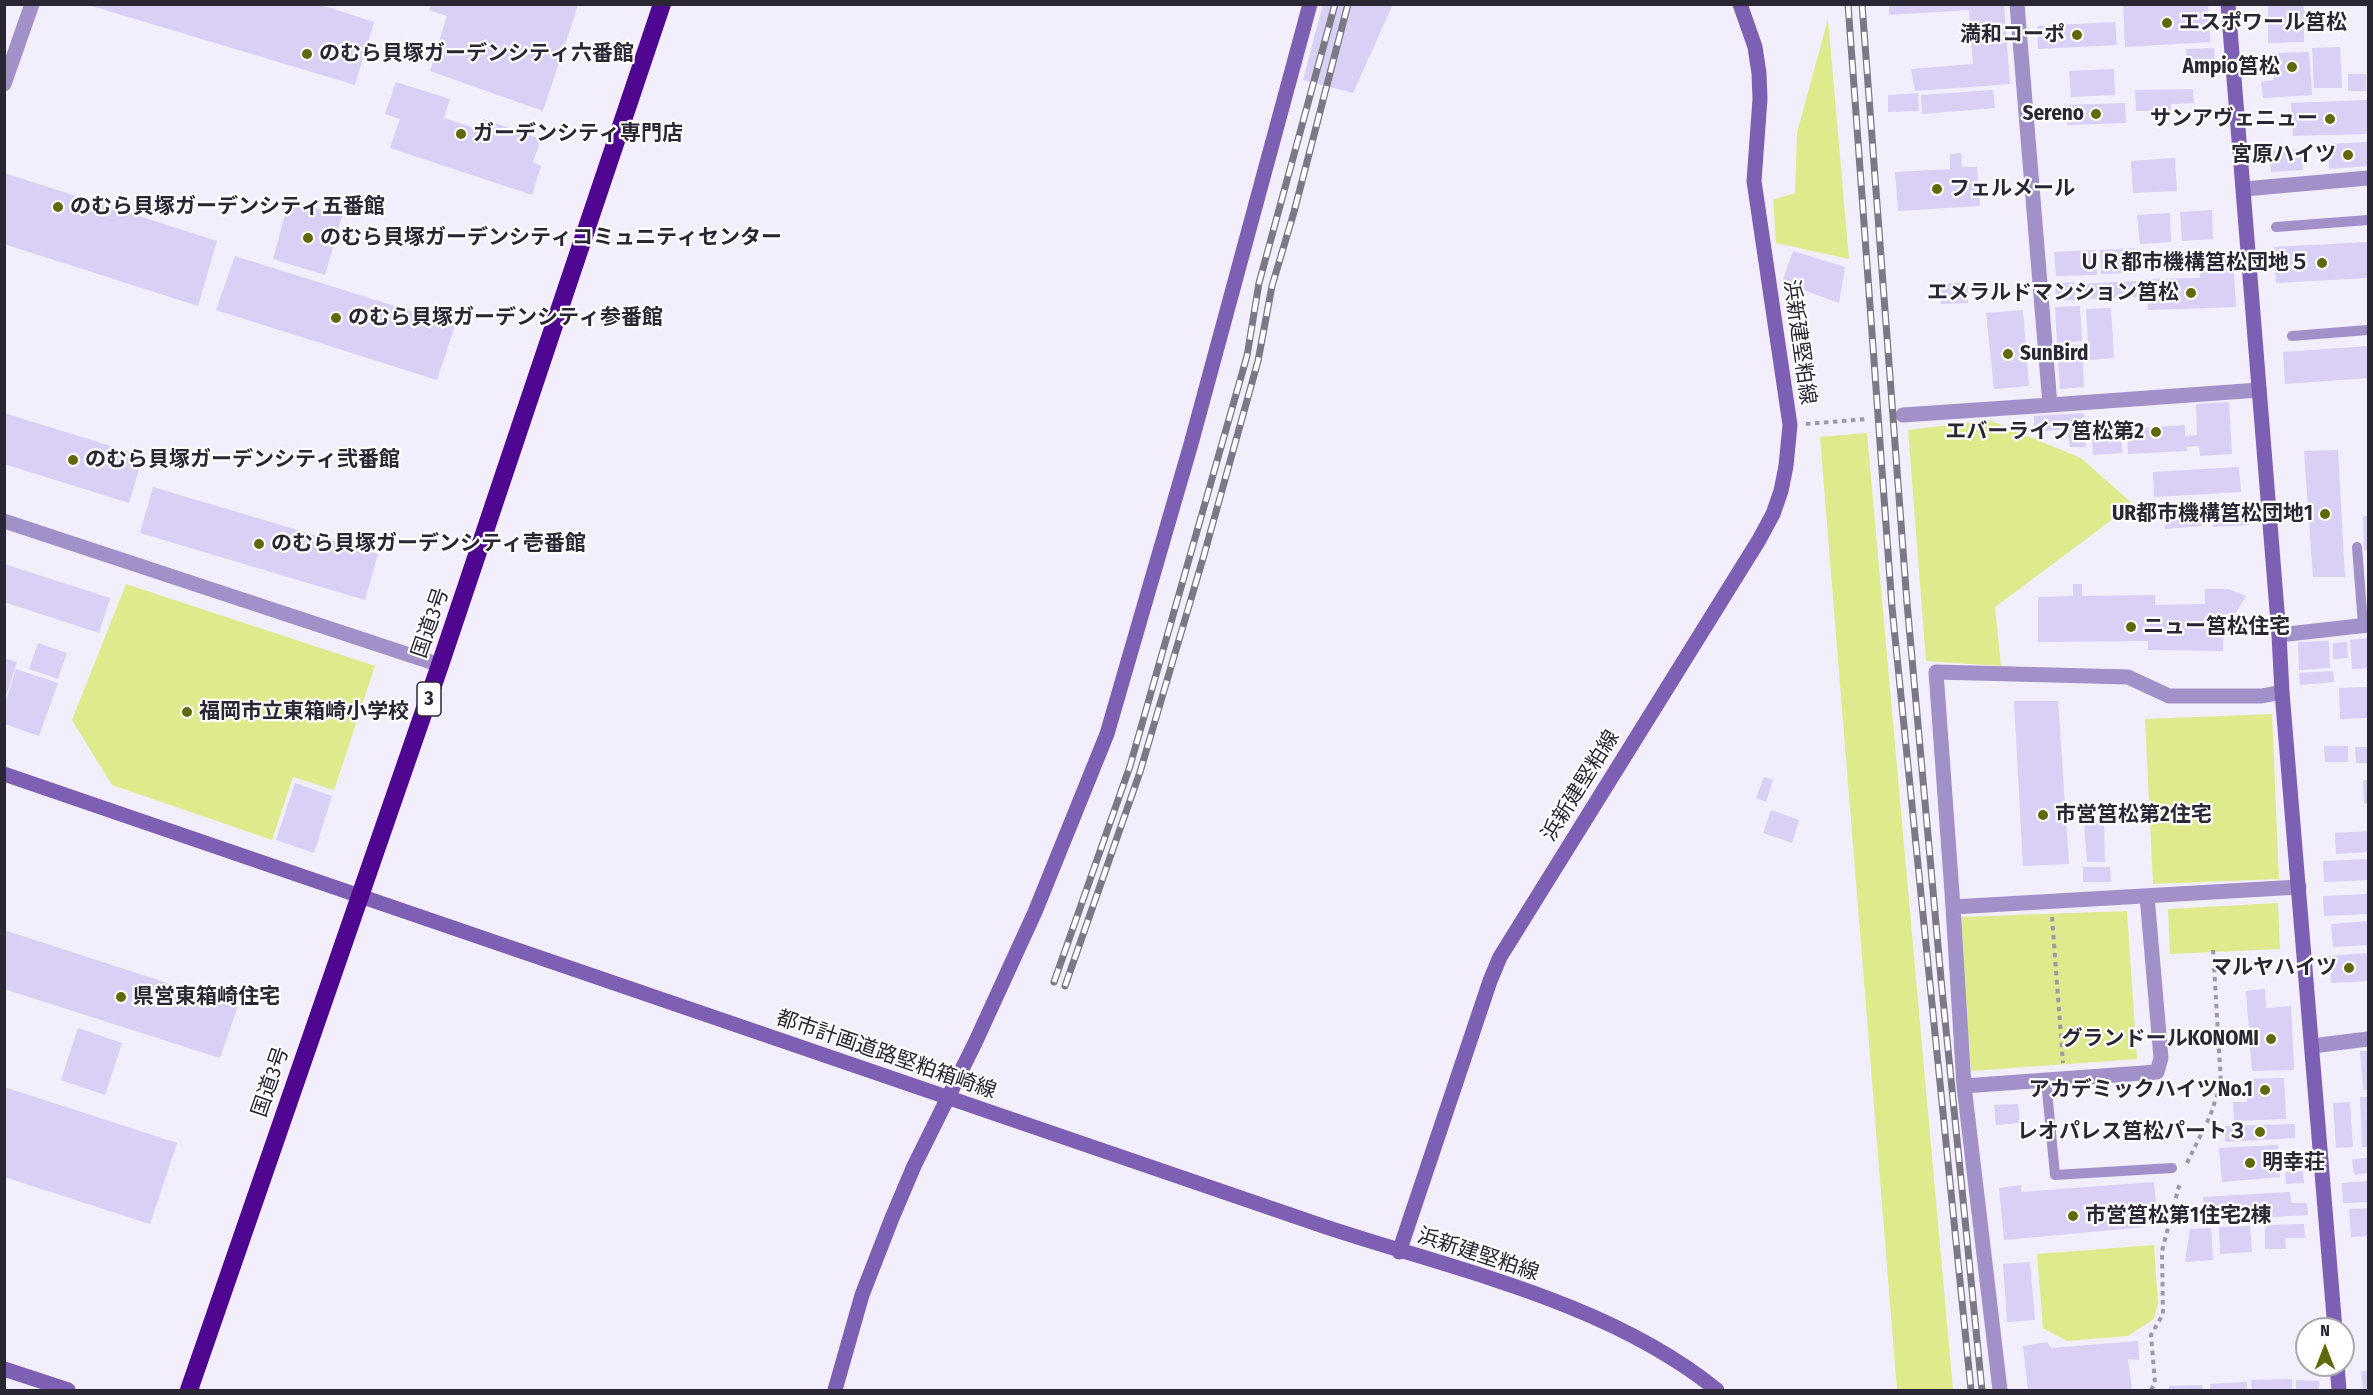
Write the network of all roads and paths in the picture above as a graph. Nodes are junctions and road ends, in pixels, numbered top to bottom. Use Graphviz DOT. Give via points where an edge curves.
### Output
graph roads {
  1 [pos="32,4"];
  2 [pos="662,4"];
  3 [pos="1310,4"];
  4 [pos="1740,4"];
  5 [pos="2017,4"];
  6 [pos="2228,4"];
  7 [pos="4,84"];
  8 [pos="2368,178"];
  9 [pos="2244,189"];
  10 [pos="2368,220"];
  11 [pos="2276,227"];
  12 [pos="2368,330"];
  13 [pos="2292,336"];
  14 [pos="2259,390"];
  15 [pos="2050,405"];
  16 [pos="1903,415"];
  17 [pos="1866,419"];
  18 [pos="1790,425"];
  19 [pos="4,521"];
  20 [pos="2357,547"];
  21 [pos="2365,590"];
  22 [pos="2366,625"];
  23 [pos="2279,635"];
  24 [pos="440,665"];
  25 [pos="2282,692"];
  26 [pos="4,774"];
  27 [pos="2299,887"];
  28 [pos="2147,896"];
  29 [pos="359,897"];
  30 [pos="2051,902"];
  31 [pos="1953,907"];
  32 [pos="2368,1039"];
  33 [pos="2313,1046"];
  34 [pos="2064,1079"];
  35 [pos="2046,1080"];
  36 [pos="1964,1086"];
  37 [pos="947,1098"];
  38 [pos="2172,1168"];
  39 [pos="1399,1252"];
  40 [pos="2333,1317"];
  41 [pos="4,1369"];
  42 [pos="68,1390"];
  43 [pos="189,1390"];
  44 [pos="835,1390"];
  45 [pos="1717,1390"];
  46 [pos="2000,1390"];
  1 -- 7 [label="street"];
  2 -- 24 [label="highway, 国道3号 / 3"];
  3 -- 37 [label="street" via="1188,455 1107,734 1035,912"];
  4 -- 18 [label="street, 浜新建堅粕線" via="1755,47 1759,73 1754,181"];
  5 -- 15 [label="street"];
  6 -- 9 [label="street"];
  8 -- 9 [label="street"];
  9 -- 14 [label="street"];
  10 -- 11 [label="lane"];
  12 -- 13 [label="lane"];
  14 -- 15 [label="street"];
  14 -- 23 [label="street"];
  15 -- 16 [label="street"];
  17 -- 18 [label="path"];
  18 -- 39 [label="street, 浜新建堅粕線" via="1781,490 1759,540 1500,957"];
  19 -- 24 [label="street"];
  20 -- 21 [label="lane"];
  21 -- 22 [label="lane"];
  22 -- 23 [label="street"];
  23 -- 25 [label="street"];
  24 -- 29 [label="highway, 国道3号 / 3"];
  25 -- 27 [label="street"];
  25 -- 31 [label="street" via="2262,696 2169,696 2128,677 1936,672"];
  26 -- 29 [label="street, 都市計画道路堅粕箱崎線"];
  27 -- 28 [label="street"];
  27 -- 33 [label="street"];
  28 -- 30 [label="street"];
  28 -- 34 [label="street" via="2161,1058 2157,1072"];
  29 -- 37 [label="street, 都市計画道路堅粕箱崎線"];
  29 -- 43 [label="highway, 国道3号 / 3"];
  30 -- 31 [label="street"];
  30 -- 34 [label="path"];
  31 -- 36 [label="street"];
  32 -- 33 [label="street"];
  33 -- 40 [label="street"];
  34 -- 35 [label="street"];
  35 -- 36 [label="street"];
  35 -- 38 [label="lane" via="2055,1175"];
  36 -- 46 [label="street"];
  37 -- 39 [label="street, 都市計画道路堅粕箱崎線"];
  37 -- 44 [label="street" via="876,1255"];
  39 -- 45 [label="street, 浜新建堅粕線" via="1579,1311 1627,1332"];
  41 -- 42 [label="street"];
}
